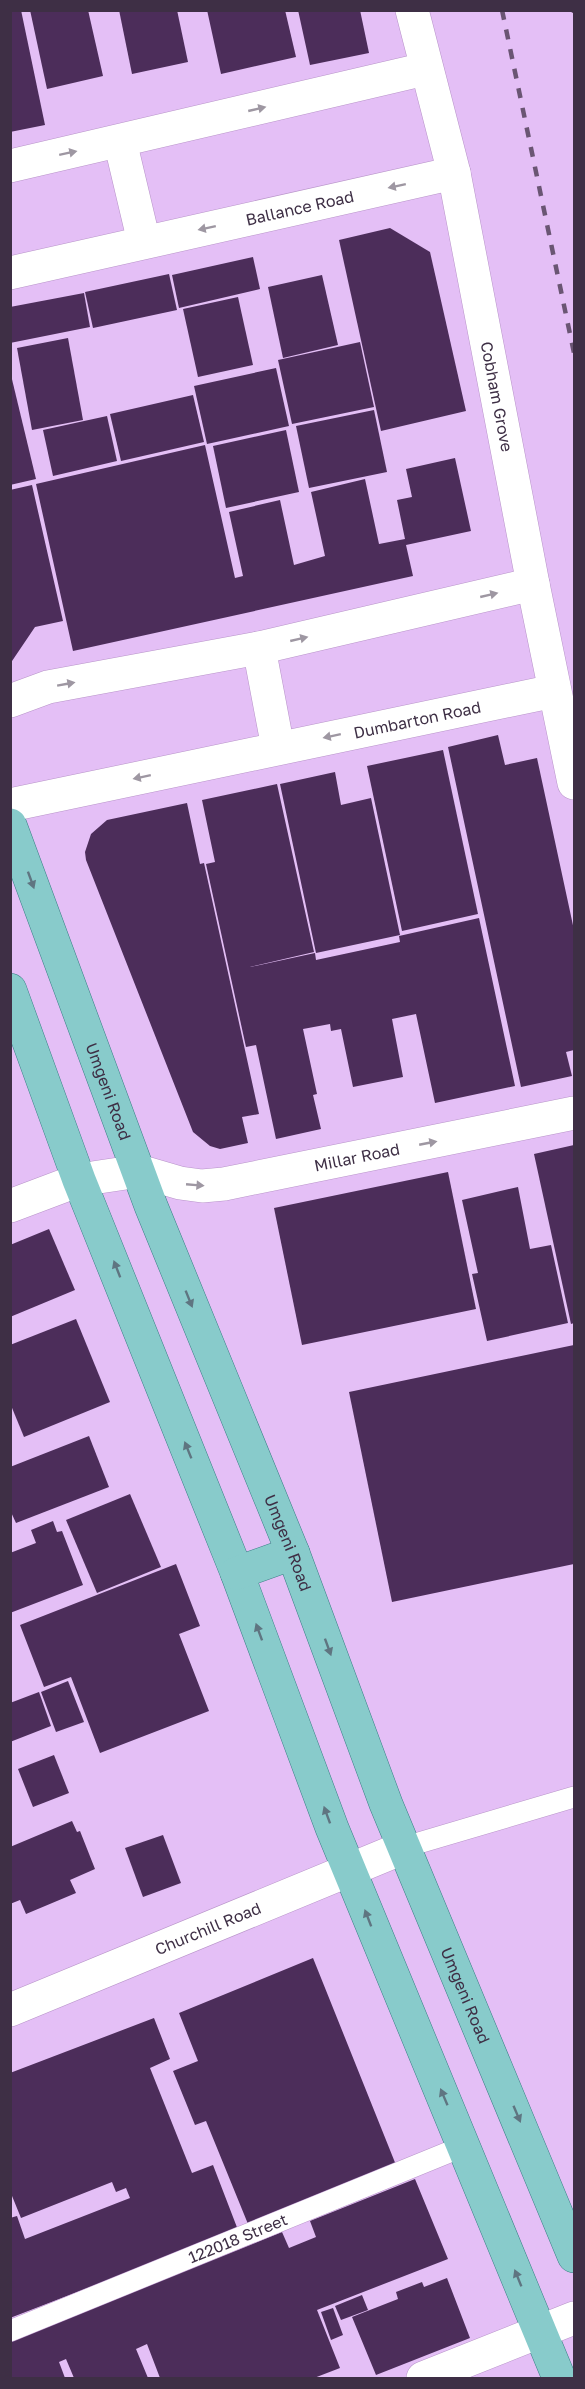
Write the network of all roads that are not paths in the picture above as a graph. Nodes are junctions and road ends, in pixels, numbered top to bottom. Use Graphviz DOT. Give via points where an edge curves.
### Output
graph roads {
  1 [pos="412,10"];
  2 [pos="425,69"];
  3 [pos="120,141"];
  4 [pos="10,166"];
  5 [pos="454,173"];
  6 [pos="144,242"];
  7 [pos="10,273"];
  8 [pos="533,584"];
  9 [pos="259,648"];
  10 [pos="554,691"];
  11 [pos="10,701"];
  12 [pos="278,748"];
  13 [pos="574,783"];
  14 [pos="10,806"];
  15 [pos="10,825"];
  16 [pos="10,990"];
  17 [pos="574,1113"];
  18 [pos="139,1171"];
  19 [pos="79,1180"];
  20 [pos="10,1206"];
  21 [pos="293,1553"];
  22 [pos="237,1573"];
  23 [pos="574,1797"];
  24 [pos="405,1847"];
  25 [pos="349,1869"];
  26 [pos="10,2010"];
  27 [pos="464,2146"];
  28 [pos="574,2256"];
  29 [pos="574,2318"];
  30 [pos="10,2331"];
  31 [pos="540,2332"];
  32 [pos="423,2379"];
  33 [pos="559,2379"];
  1 -- 2 [label="street, Cobham Grove"];
  3 -- 2 [label="street, one-way"];
  2 -- 5 [label="street, Cobham Grove"];
  4 -- 3 [label="street, one-way"];
  3 -- 6 [label="street"];
  5 -- 6 [label="street, Ballance Road, one-way"];
  5 -- 8 [label="street, Cobham Grove"];
  6 -- 7 [label="street, Ballance Road"];
  9 -- 8 [label="street, one-way"];
  8 -- 10 [label="street, Cobham Grove"];
  11 -- 9 [label="street, one-way" via="48,687"];
  9 -- 12 [label="street"];
  10 -- 12 [label="street, Dumbarton Road, one-way"];
  10 -- 13 [label="street, Cobham Grove"];
  12 -- 14 [label="street, Dumbarton Road, one-way"];
  15 -- 18 [label="main road, Umgeni Road, one-way"];
  16 -- 19 [label="main road"];
  18 -- 17 [label="street, Millar Road, one-way" via="180,1183 224,1184"];
  18 -- 19 [label="street"];
  18 -- 21 [label="main road, Umgeni Road, one-way"];
  19 -- 20 [label="street"];
  22 -- 19 [label="main road, one-way"];
  21 -- 22 [label="main road"];
  21 -- 24 [label="main road, Umgeni Road, one-way"];
  25 -- 22 [label="main road, one-way"];
  23 -- 24 [label="lane"];
  24 -- 25 [label="street, Churchill Road"];
  24 -- 28 [label="main road, Umgeni Road, one-way"];
  25 -- 26 [label="street, Churchill Road"];
  27 -- 25 [label="main road, one-way"];
  27 -- 30 [label="lane, 122018 Street"];
  31 -- 27 [label="main road, one-way"];
  29 -- 31 [label="street"];
  31 -- 32 [label="street"];
  31 -- 33 [label="main road"];
}
